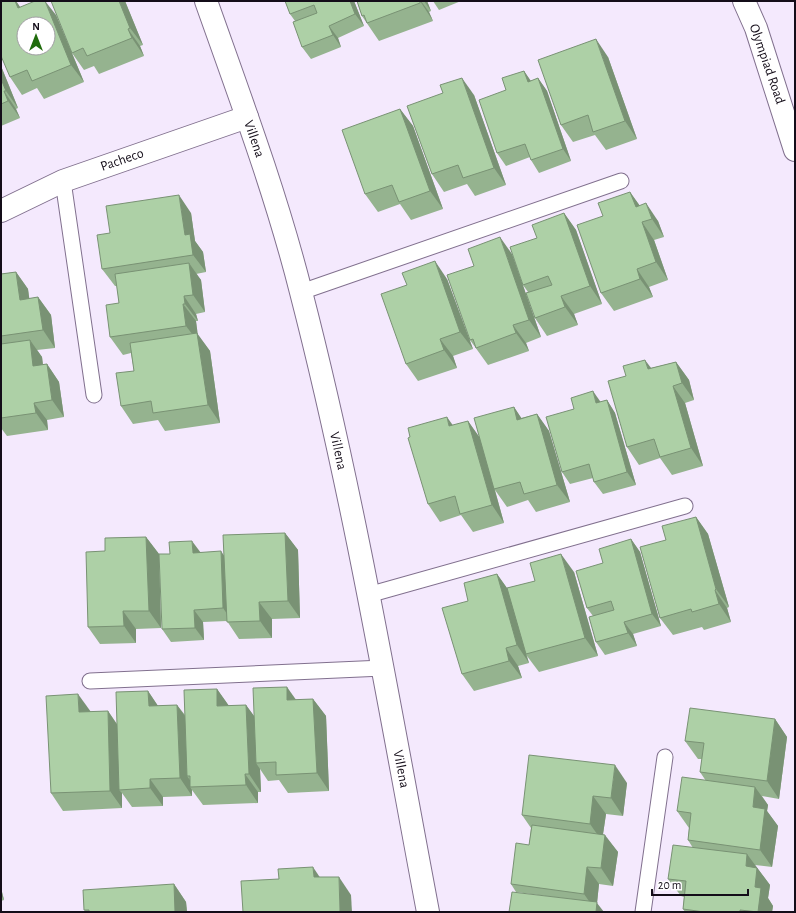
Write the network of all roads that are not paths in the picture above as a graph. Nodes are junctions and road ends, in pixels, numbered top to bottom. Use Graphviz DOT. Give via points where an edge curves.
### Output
graph roads {
  1 [pos="206,1"];
  2 [pos="744,1"];
  3 [pos="247,117"];
  4 [pos="795,150"];
  5 [pos="63,181"];
  6 [pos="621,181"];
  7 [pos="1,211"];
  8 [pos="301,292"];
  9 [pos="94,395"];
  10 [pos="685,506"];
  11 [pos="368,595"];
  12 [pos="383,668"];
  13 [pos="90,681"];
  14 [pos="665,757"];
  15 [pos="428,912"];
  16 [pos="643,912"];
  1 -- 3 [label="street, Villena"];
  2 -- 4 [label="street, Olympiad Road" via="756,28"];
  3 -- 5 [label="street, Pacheco"];
  3 -- 8 [label="street, Villena" via="275,199"];
  5 -- 7 [label="street, Pacheco"];
  5 -- 9 [label="lane"];
  6 -- 8 [label="lane"];
  8 -- 11 [label="street, Villena" via="334,431"];
  10 -- 11 [label="lane"];
  11 -- 12 [label="street, Villena"];
  12 -- 13 [label="lane"];
  12 -- 15 [label="street, Villena"];
  14 -- 16 [label="lane"];
}
